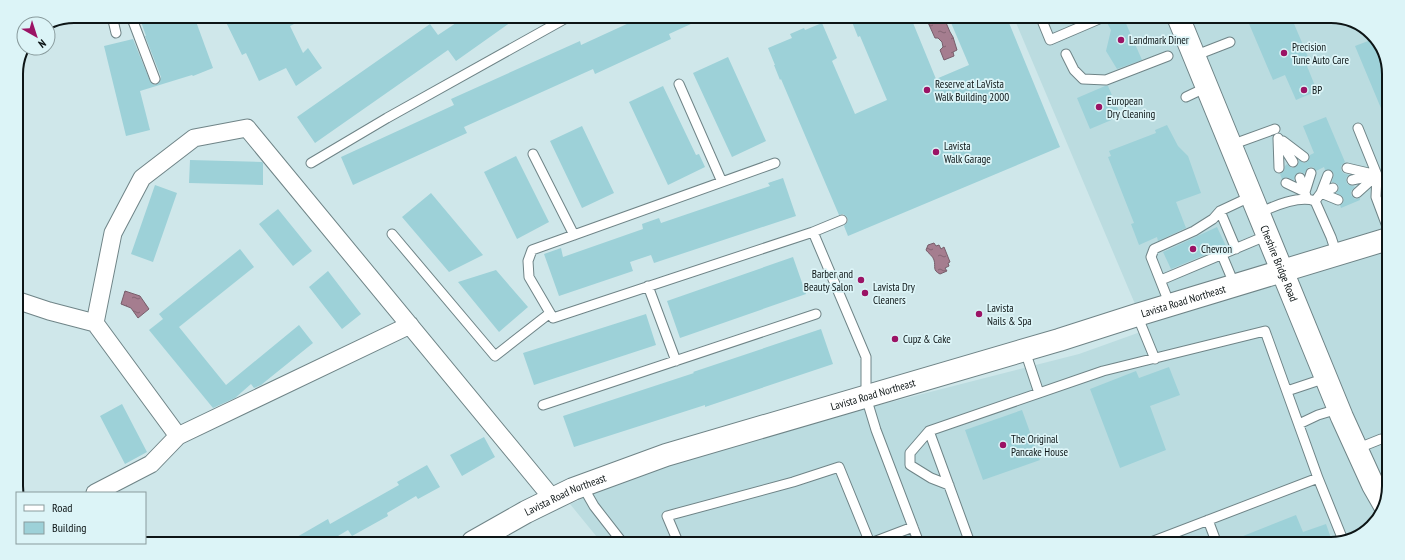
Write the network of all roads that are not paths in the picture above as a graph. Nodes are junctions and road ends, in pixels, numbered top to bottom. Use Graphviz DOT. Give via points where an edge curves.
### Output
graph roads {
  1 [pos="114,23"];
  2 [pos="134,23"];
  3 [pos="557,23"];
  4 [pos="1043,23"];
  5 [pos="1090,23"];
  6 [pos="1181,23"];
  7 [pos="116,33"];
  8 [pos="1230,42"];
  9 [pos="1066,54"];
  10 [pos="1168,56"];
  11 [pos="1194,56"];
  12 [pos="155,79"];
  13 [pos="679,84"];
  14 [pos="1207,87"];
  15 [pos="1186,97"];
  16 [pos="1358,128"];
  17 [pos="1275,129"];
  18 [pos="1278,138"];
  19 [pos="1231,146"];
  20 [pos="533,154"];
  21 [pos="1304,158"];
  22 [pos="1293,162"];
  23 [pos="311,163"];
  24 [pos="775,163"];
  25 [pos="1279,168"];
  26 [pos="1347,168"];
  27 [pos="1311,173"];
  28 [pos="1328,175"];
  29 [pos="1376,175"];
  30 [pos="1300,178"];
  31 [pos="1352,180"];
  32 [pos="722,182"];
  33 [pos="1286,183"];
  34 [pos="1333,188"];
  35 [pos="1357,192"];
  36 [pos="1321,193"];
  37 [pos="1309,197"];
  38 [pos="1338,200"];
  39 [pos="1256,204"];
  40 [pos="1220,211"];
  41 [pos="1382,213"];
  42 [pos="842,220"];
  43 [pos="813,232"];
  44 [pos="392,234"];
  45 [pos="574,235"];
  46 [pos="1268,235"];
  47 [pos="1382,241"];
  48 [pos="1236,249"];
  49 [pos="1222,255"];
  50 [pos="1337,255"];
  51 [pos="1283,272"];
  52 [pos="1161,280"];
  53 [pos="648,286"];
  54 [pos="1235,286"];
  55 [pos="23,302"];
  56 [pos="1170,305"];
  57 [pos="550,313"];
  58 [pos="816,314"];
  59 [pos="1137,315"];
  60 [pos="95,323"];
  61 [pos="410,325"];
  62 [pos="1025,351"];
  63 [pos="1155,359"];
  64 [pos="676,361"];
  65 [pos="1326,378"];
  66 [pos="1287,391"];
  67 [pos="1039,393"];
  68 [pos="866,397"];
  69 [pos="543,405"];
  70 [pos="1338,409"];
  71 [pos="1299,424"];
  72 [pos="929,430"];
  73 [pos="178,436"];
  74 [pos="1381,439"];
  75 [pos="1356,449"];
  76 [pos="1318,478"];
  77 [pos="582,485"];
  78 [pos="949,485"];
  79 [pos="97,492"];
  80 [pos="1380,498"];
  81 [pos="553,499"];
  82 [pos="1208,520"];
  83 [pos="913,527"];
  84 [pos="1341,536"];
  85 [pos="481,537"];
  86 [pos="618,537"];
  87 [pos="676,537"];
  88 [pos="868,537"];
  89 [pos="887,537"];
  90 [pos="917,537"];
  91 [pos="968,537"];
  92 [pos="1164,537"];
  93 [pos="1214,537"];
  1 -- 7 [label="lane"];
  2 -- 12 [label="lane"];
  3 -- 23 [label="lane"];
  4 -- 5 [label="lane" via="1050,40"];
  6 -- 11 [label="main road, Cheshire Bridge Road"];
  8 -- 11 [label="lane"];
  9 -- 10 [label="lane" via="1074,70 1083,79 1106,80"];
  11 -- 14 [label="main road, Cheshire Bridge Road"];
  13 -- 32 [label="lane"];
  14 -- 15 [label="lane"];
  14 -- 19 [label="main road, Cheshire Bridge Road"];
  16 -- 29 [label="lane"];
  17 -- 19 [label="lane"];
  18 -- 21 [label="lane"];
  18 -- 22 [label="lane"];
  18 -- 25 [label="lane"];
  19 -- 39 [label="main road, Cheshire Bridge Road"];
  20 -- 45 [label="lane"];
  24 -- 32 [label="lane"];
  26 -- 29 [label="lane"];
  27 -- 37 [label="lane"];
  28 -- 36 [label="lane"];
  29 -- 31 [label="lane"];
  29 -- 35 [label="lane"];
  29 -- 41 [label="lane" via="1376,197"];
  30 -- 37 [label="lane"];
  32 -- 45 [label="lane"];
  33 -- 37 [label="lane"];
  34 -- 36 [label="lane"];
  36 -- 37 [label="lane"];
  36 -- 38 [label="lane"];
  37 -- 39 [label="lane" via="1277,205"];
  37 -- 50 [label="lane" via="1331,237"];
  39 -- 40 [label="lane"];
  39 -- 46 [label="main road, Cheshire Bridge Road"];
  40 -- 48 [label="lane"];
  40 -- 52 [label="lane" via="1194,234 1154,249 1150,257"];
  42 -- 43 [label="lane"];
  43 -- 53 [label="lane"];
  43 -- 68 [label="lane" via="866,357"];
  44 -- 57 [label="lane" via="495,356"];
  45 -- 57 [label="lane" via="532,250 528,261 530,277"];
  46 -- 48 [label="lane"];
  46 -- 51 [label="main road, Cheshire Bridge Road"];
  47 -- 50 [label="main road, Lavista Road Northeast"];
  48 -- 49 [label="lane"];
  49 -- 52 [label="lane" via="1190,265"];
  49 -- 54 [label="lane"];
  50 -- 51 [label="main road, Lavista Road Northeast"];
  51 -- 54 [label="main road, Lavista Road Northeast"];
  51 -- 65 [label="main road, Cheshire Bridge Road"];
  52 -- 56 [label="lane"];
  53 -- 57 [label="lane" via="553,318"];
  53 -- 64 [label="lane"];
  54 -- 56 [label="main road, Lavista Road Northeast"];
  55 -- 60 [label="street"];
  56 -- 59 [label="main road, Lavista Road Northeast"];
  58 -- 64 [label="lane"];
  59 -- 62 [label="main road, Lavista Road Northeast"];
  59 -- 63 [label="lane"];
  60 -- 61 [label="street" via="113,233 142,178 194,138 247,128"];
  60 -- 73 [label="street"];
  61 -- 73 [label="street"];
  61 -- 81 [label="street"];
  62 -- 67 [label="lane"];
  62 -- 68 [label="main road, Lavista Road Northeast"];
  63 -- 66 [label="lane" via="1265,330"];
  63 -- 67 [label="lane" via="1104,371"];
  64 -- 69 [label="lane"];
  65 -- 66 [label="lane"];
  65 -- 70 [label="main road, Cheshire Bridge Road"];
  66 -- 71 [label="lane"];
  67 -- 72 [label="lane"];
  68 -- 77 [label="main road, Lavista Road Northeast" via="666,455"];
  68 -- 83 [label="lane"];
  70 -- 71 [label="lane"];
  70 -- 75 [label="main road, Cheshire Bridge Road"];
  71 -- 76 [label="lane"];
  72 -- 78 [label="lane"];
  72 -- 78 [label="lane" via="910,453 910,465"];
  73 -- 79 [label="street" via="151,464"];
  74 -- 75 [label="lane"];
  75 -- 80 [label="main road, Cheshire Bridge Road"];
  76 -- 82 [label="lane"];
  76 -- 84 [label="lane"];
  77 -- 81 [label="main road, Lavista Road Northeast"];
  77 -- 86 [label="lane" via="594,506"];
  78 -- 91 [label="lane"];
  81 -- 85 [label="main road, Lavista Road Northeast"];
  82 -- 92 [label="lane"];
  82 -- 93 [label="lane"];
  83 -- 89 [label="lane"];
  83 -- 90 [label="lane"];
  87 -- 88 [label="lane" via="667,516 839,467"];
}
